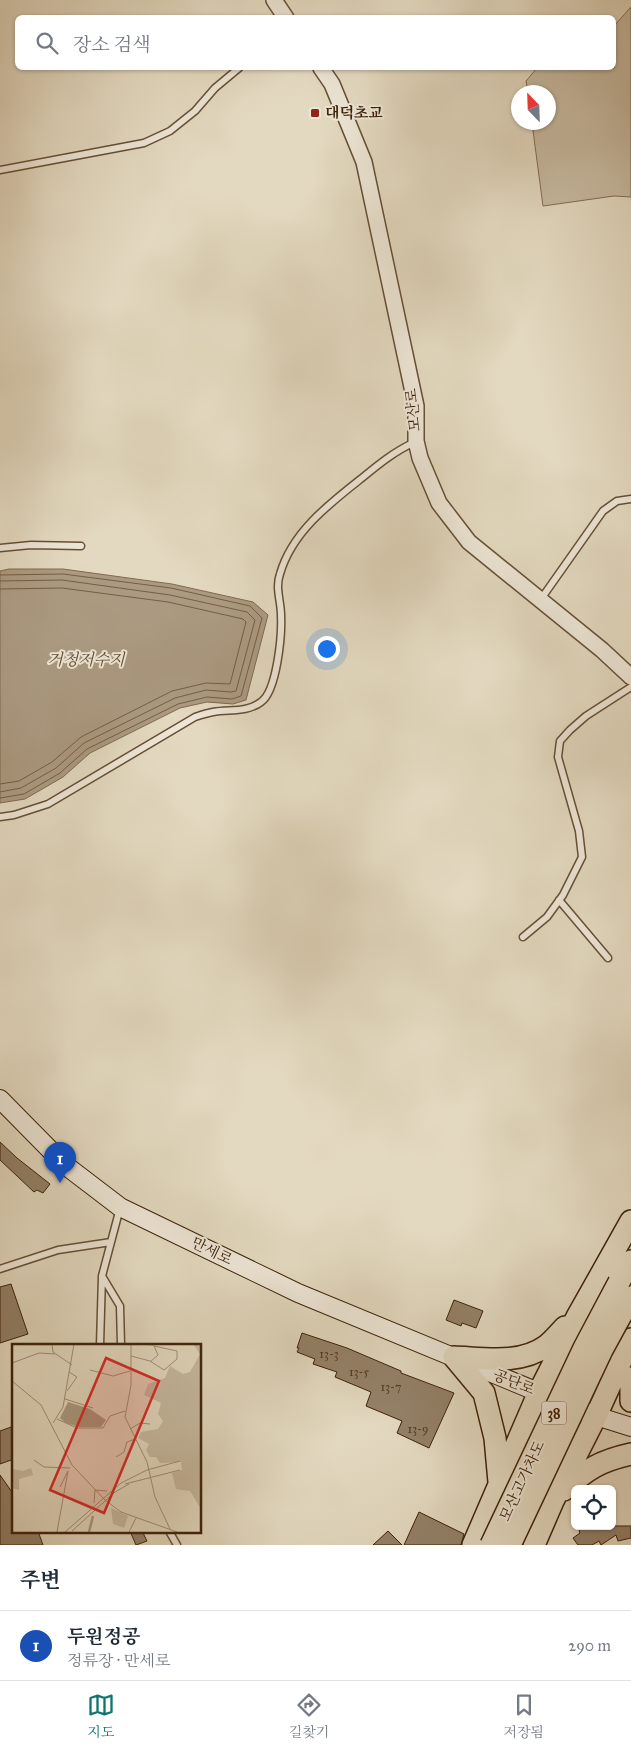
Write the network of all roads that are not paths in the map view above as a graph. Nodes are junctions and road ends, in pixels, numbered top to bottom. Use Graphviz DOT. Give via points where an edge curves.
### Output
graph roads {
  1 [pos="274,0"];
  2 [pos="284,15"];
  3 [pos="237,70"];
  4 [pos="322,70"];
  5 [pos="0,170"];
  6 [pos="416,441"];
  7 [pos="631,498"];
  8 [pos="81,546"];
  9 [pos="0,548"];
  10 [pos="540,600"];
  11 [pos="631,677"];
  12 [pos="631,687"];
  13 [pos="0,817"];
  14 [pos="560,900"];
  15 [pos="523,937"];
  16 [pos="608,958"];
  17 [pos="0,1099"];
  18 [pos="120,1207"];
  19 [pos="631,1221"];
  20 [pos="111,1242"];
  21 [pos="631,1261"];
  22 [pos="0,1269"];
  23 [pos="102,1276"];
  24 [pos="625,1289"];
  25 [pos="577,1317"];
  26 [pos="631,1339"];
  27 [pos="100,1344"];
  28 [pos="121,1344"];
  29 [pos="454,1357"];
  30 [pos="631,1378"];
  31 [pos="539,1392"];
  32 [pos="631,1400"];
  33 [pos="596,1416"];
  34 [pos="631,1428"];
  35 [pos="631,1454"];
  36 [pos="499,1485"];
  37 [pos="552,1501"];
  38 [pos="170,1532"];
  39 [pos="177,1545"];
  40 [pos="472,1545"];
  41 [pos="492,1545"];
  42 [pos="510,1545"];
  43 [pos="534,1545"];
  1 -- 2 [label="street"];
  3 -- 5 [label="lane" via="170,131 144,143"];
  4 -- 6 [label="street, 모산로" via="332,84 364,162 416,406"];
  6 -- 10 [label="street, 모산로" via="439,503 469,542"];
  6 -- 13 [label="lane" via="396,451 328,504 286,554 279,577 282,628 279,654 273,682 263,701 248,709 195,717 48,804 14,816"];
  7 -- 10 [label="lane" via="617,501 603,511"];
  8 -- 9 [label="lane"];
  10 -- 11 [label="street, 모산로"];
  12 -- 14 [label="lane" via="586,716 560,741 558,757 579,831 582,857"];
  14 -- 15 [label="lane"];
  14 -- 16 [label="lane"];
  17 -- 18 [label="main road, 만세로" via="65,1165"];
  18 -- 20 [label="lane"];
  18 -- 29 [label="main road, 만세로" via="298,1293"];
  19 -- 25 [label="highway"];
  20 -- 22 [label="lane" via="58,1250"];
  20 -- 23 [label="lane"];
  21 -- 24 [label="highway, 38"];
  23 -- 27 [label="lane"];
  23 -- 28 [label="lane" via="120,1306"];
  24 -- 41 [label="highway, 모산고가차도 / 38, bridge" via="584,1348"];
  24 -- 42 [label="highway, 모산고가차도 / 38, bridge" via="602,1350"];
  25 -- 29 [label="highway" via="546,1347 522,1357"];
  25 -- 31 [label="highway"];
  26 -- 33 [label="highway"];
  29 -- 31 [label="main road, 공단로"];
  29 -- 36 [label="highway" via="484,1394 495,1438"];
  30 -- 32 [label="highway"];
  31 -- 33 [label="main road, 공단로"];
  31 -- 36 [label="highway"];
  33 -- 34 [label="main road, 공단로"];
  33 -- 37 [label="highway"];
  35 -- 37 [label="highway" via="608,1459 583,1472"];
  36 -- 40 [label="highway"];
  37 -- 43 [label="highway"];
  38 -- 39 [label="lane"];
}
